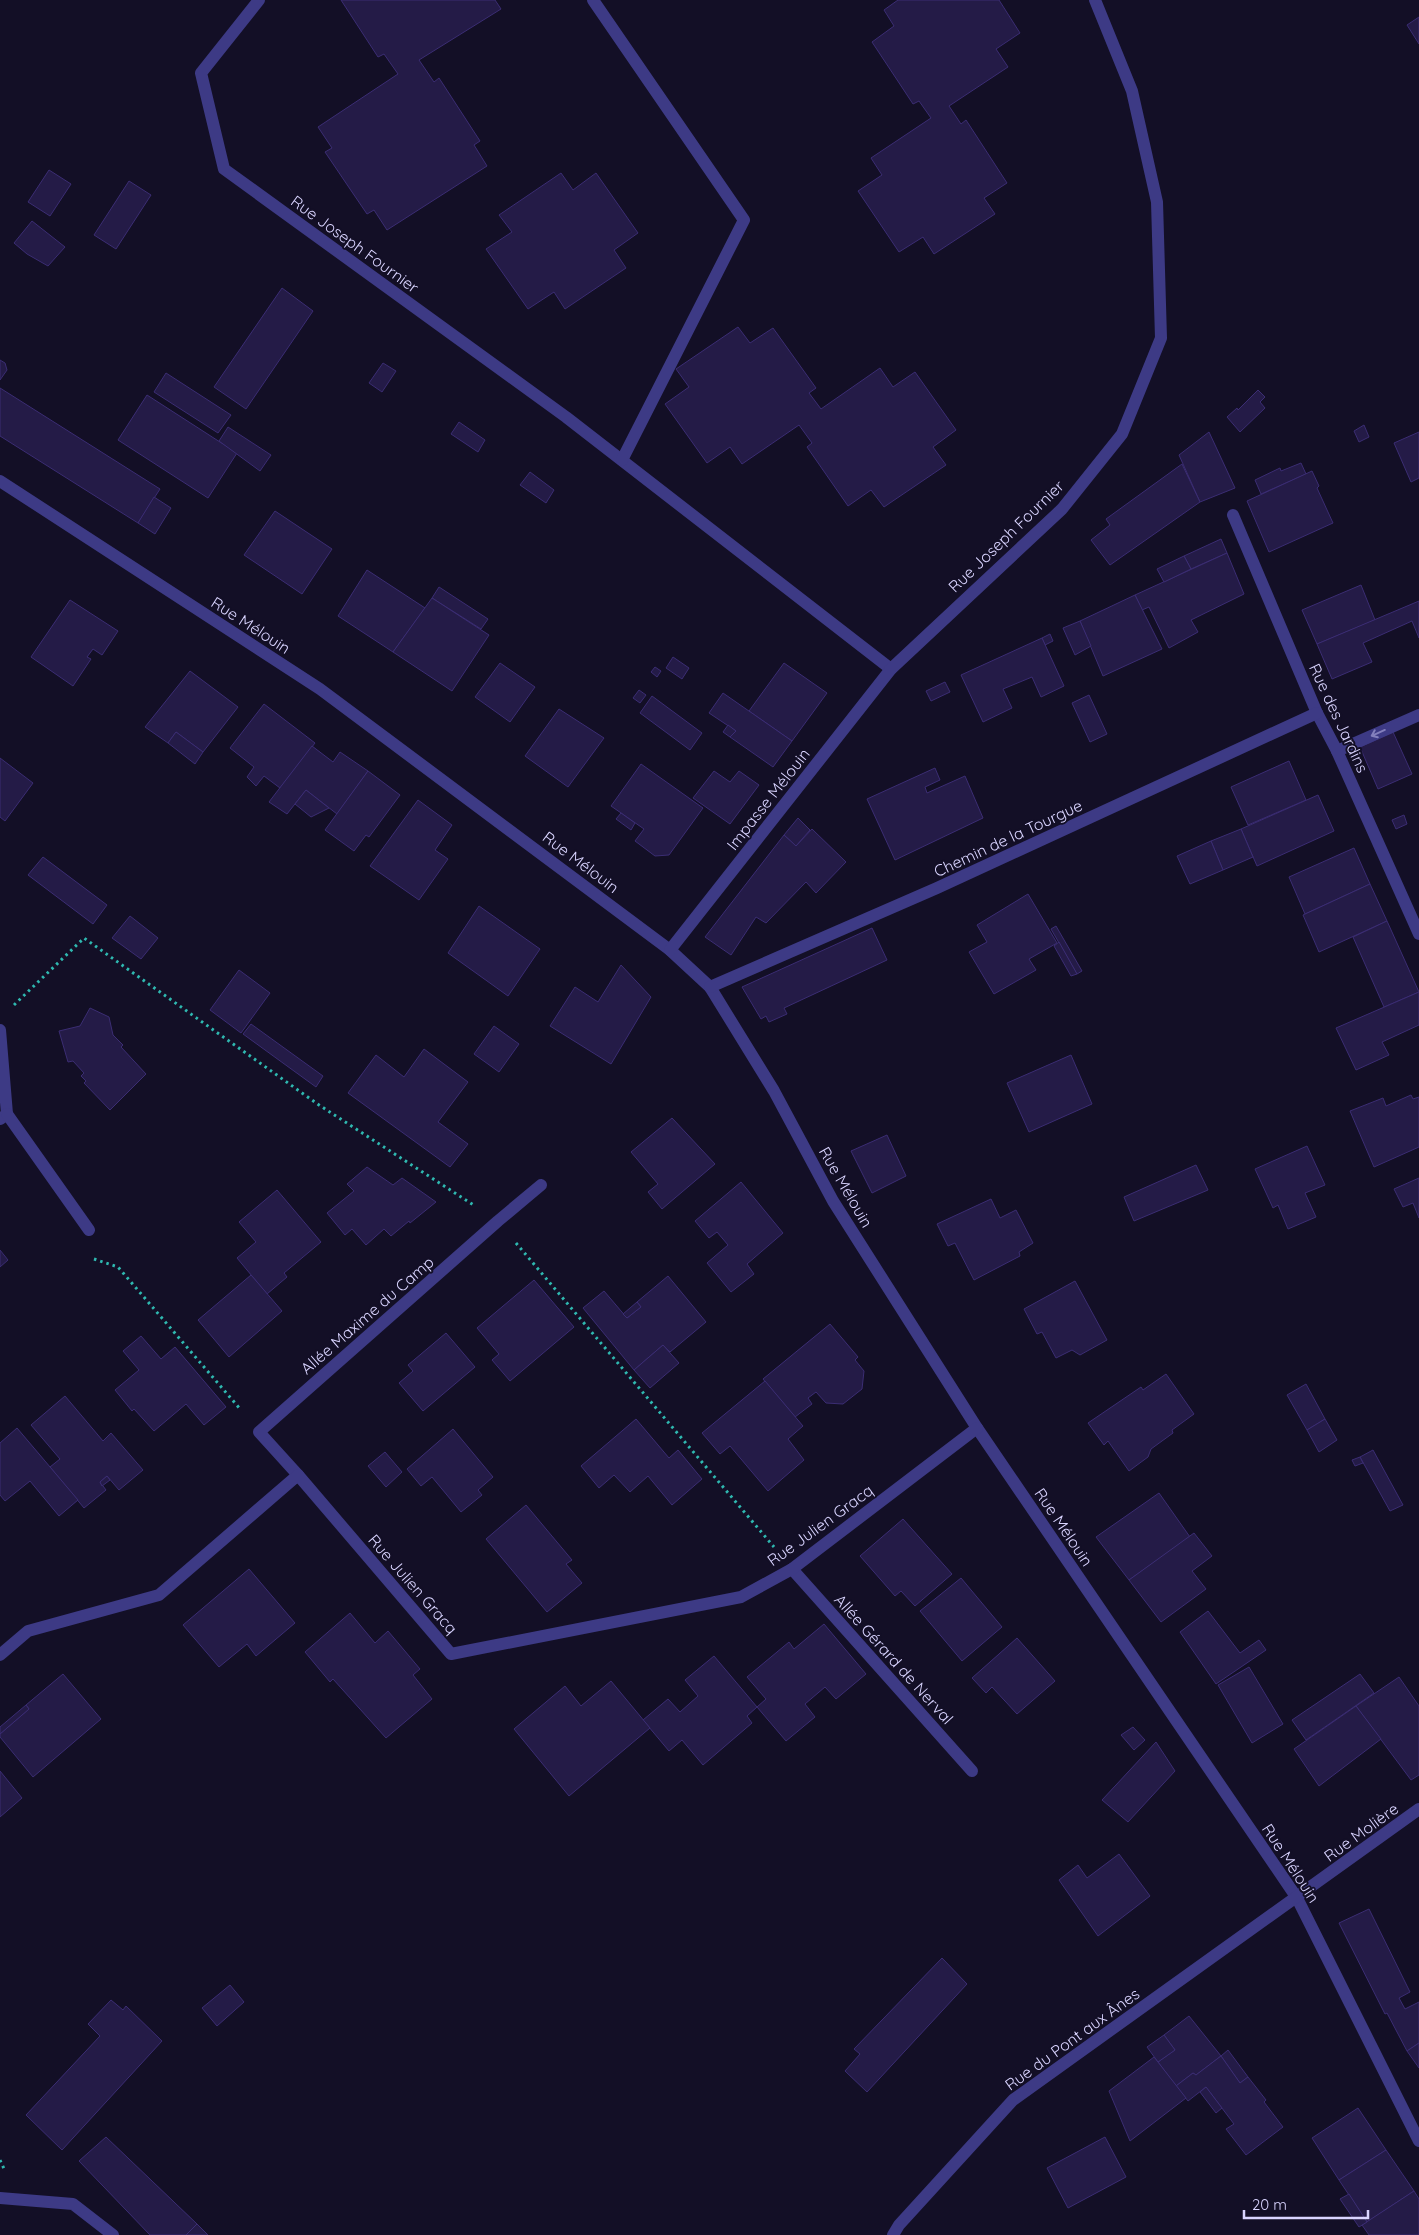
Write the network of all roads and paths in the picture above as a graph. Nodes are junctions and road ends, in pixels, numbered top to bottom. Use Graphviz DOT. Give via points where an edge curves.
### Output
graph roads {
  1 [pos="259,0"];
  2 [pos="592,0"];
  3 [pos="1095,0"];
  4 [pos="622,460"];
  5 [pos="0,481"];
  6 [pos="1233,515"];
  7 [pos="891,669"];
  8 [pos="1317,713"];
  9 [pos="1419,715"];
  10 [pos="1337,751"];
  11 [pos="1419,934"];
  12 [pos="670,950"];
  13 [pos="710,987"];
  14 [pos="7,1012"];
  15 [pos="0,1030"];
  16 [pos="3,1116"];
  17 [pos="541,1185"];
  18 [pos="498,1221"];
  19 [pos="88,1230"];
  20 [pos="92,1259"];
  21 [pos="978,1428"];
  22 [pos="259,1432"];
  23 [pos="298,1475"];
  24 [pos="792,1568"];
  25 [pos="0,1655"];
  26 [pos="972,1771"];
  27 [pos="1419,1809"];
  28 [pos="1297,1898"];
  29 [pos="1419,2141"];
  30 [pos="0,2198"];
  31 [pos="113,2235"];
  32 [pos="893,2235"];
  1 -- 4 [label="street, Rue Joseph Fournier" via="201,73 224,169"];
  2 -- 4 [label="street" via="744,220"];
  3 -- 7 [label="street, Rue Joseph Fournier" via="1132,91 1157,202 1161,338 1122,434 1062,509"];
  4 -- 7 [label="street, Rue Joseph Fournier"];
  5 -- 12 [label="street, Rue Mélouin" via="320,689"];
  6 -- 8 [label="street, Rue des Jardins"];
  7 -- 12 [label="street, Impasse Mélouin"];
  8 -- 10 [label="street, Rue des Jardins"];
  8 -- 13 [label="street, Chemin de la Tourgue" via="937,888"];
  9 -- 10 [label="street, one-way"];
  10 -- 11 [label="street, Rue des Jardins"];
  12 -- 13 [label="street, Rue Mélouin"];
  13 -- 21 [label="street, Rue Mélouin" via="774,1091 833,1201"];
  14 -- 18 [label="path" via="84,938 319,1105"];
  15 -- 16 [label="street"];
  16 -- 19 [label="street"];
  17 -- 18 [label="street, Allée Maxime du Camp"];
  18 -- 22 [label="street, Allée Maxime du Camp"];
  18 -- 24 [label="path"];
  20 -- 22 [label="path" via="118,1267"];
  21 -- 24 [label="street, Rue Julien Gracq"];
  21 -- 28 [label="street, Rue Mélouin"];
  22 -- 23 [label="street"];
  23 -- 24 [label="street, Rue Julien Gracq" via="452,1654 741,1597"];
  23 -- 25 [label="street" via="158,1596 28,1631"];
  24 -- 26 [label="street, Allée Gérard de Nerval"];
  27 -- 28 [label="street, Rue Molière"];
  28 -- 29 [label="street, Rue Mélouin"];
  28 -- 32 [label="street, Rue du Pont aux Ânes" via="1014,2100"];
  30 -- 31 [label="street" via="73,2204"];
}
